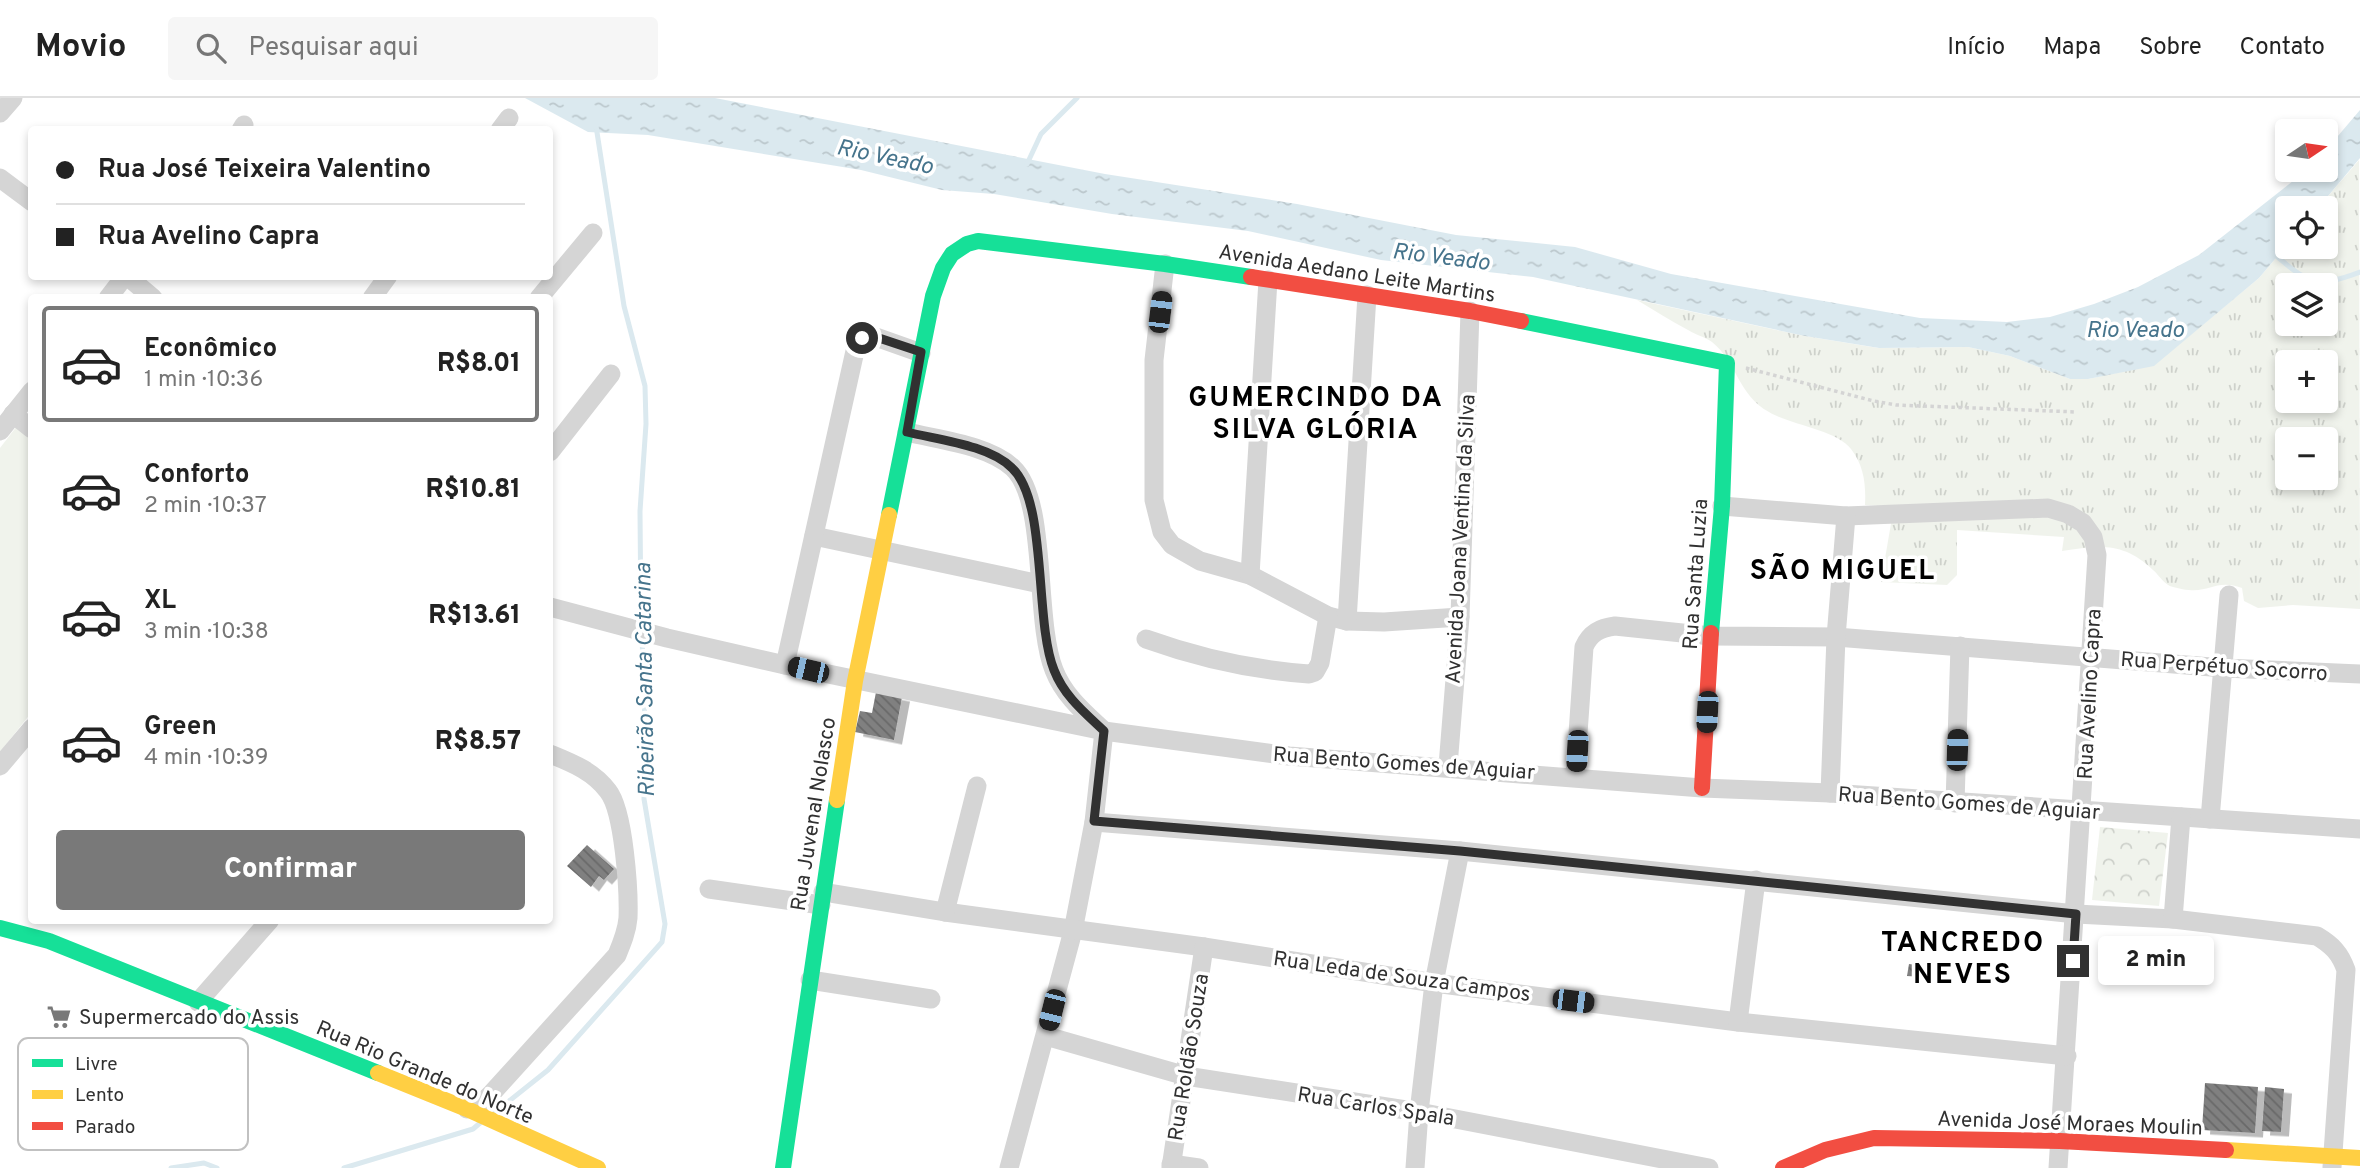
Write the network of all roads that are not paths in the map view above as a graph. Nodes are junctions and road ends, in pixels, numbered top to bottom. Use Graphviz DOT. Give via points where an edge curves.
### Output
graph roads {
  1 [pos="13,98"];
  2 [pos="0,113"];
  3 [pos="0,178"];
  4 [pos="28,199"];
  5 [pos="593,233"];
  6 [pos="978,241"];
  7 [pos="1165,264"];
  8 [pos="123,280"];
  9 [pos="131,280"];
  10 [pos="1268,280"];
  11 [pos="111,294"];
  12 [pos="148,294"];
  13 [pos="542,294"];
  14 [pos="1367,295"];
  15 [pos="1470,311"];
  16 [pos="921,352"];
  17 [pos="1727,363"];
  18 [pos="611,374"];
  19 [pos="28,396"];
  20 [pos="13,414"];
  21 [pos="28,426"];
  22 [pos="0,430"];
  23 [pos="907,432"];
  24 [pos="553,448"];
  25 [pos="1722,506"];
  26 [pos="1846,516"];
  27 [pos="814,536"];
  28 [pos="883,552"];
  29 [pos="1250,575"];
  30 [pos="1040,584"];
  31 [pos="2229,595"];
  32 [pos="553,608"];
  33 [pos="1328,616"];
  34 [pos="1460,617"];
  35 [pos="1347,621"];
  36 [pos="1711,636"];
  37 [pos="1836,638"];
  38 [pos="1146,639"];
  39 [pos="1960,646"];
  40 [pos="2092,657"];
  41 [pos="785,665"];
  42 [pos="2224,668"];
  43 [pos="2360,674"];
  44 [pos="855,681"];
  45 [pos="1104,731"];
  46 [pos="28,733"];
  47 [pos="553,755"];
  48 [pos="0,766"];
  49 [pos="1448,766"];
  50 [pos="1576,777"];
  51 [pos="977,786"];
  52 [pos="1702,788"];
  53 [pos="1830,793"];
  54 [pos="1955,803"];
  55 [pos="2083,811"];
  56 [pos="2181,817"];
  57 [pos="2210,819"];
  58 [pos="1094,821"];
  59 [pos="2360,829"];
  60 [pos="1460,851"];
  61 [pos="1756,880"];
  62 [pos="709,889"];
  63 [pos="822,898"];
  64 [pos="945,912"];
  65 [pos="2076,914"];
  66 [pos="2173,919"];
  67 [pos="266,924"];
  68 [pos="0,928"];
  69 [pos="1073,931"];
  70 [pos="1204,947"];
  71 [pos="810,980"];
  72 [pos="1434,983"];
  73 [pos="931,999"];
  74 [pos="198,1002"];
  75 [pos="1738,1022"];
  76 [pos="1046,1036"];
  77 [pos="2067,1056"];
  78 [pos="1186,1076"];
  79 [pos="467,1109"];
  80 [pos="1419,1112"];
  81 [pos="2060,1140"];
  82 [pos="2360,1158"];
  83 [pos="2332,1162"];
  84 [pos="1171,1166"];
  85 [pos="598,1168"];
  86 [pos="783,1168"];
  87 [pos="1009,1168"];
  88 [pos="1199,1168"];
  89 [pos="1415,1168"];
  90 [pos="1709,1168"];
  91 [pos="1783,1168"];
  92 [pos="2058,1168"];
  1 -- 2 [label="street"];
  3 -- 4 [label="street"];
  5 -- 13 [label="street"];
  6 -- 7 [label="street, Avenida Aedano Leite Martins"];
  6 -- 16 [label="street, Rua Juvenal Nolasco" via="956,248 949,256 933,296"];
  7 -- 10 [label="street, Avenida Aedano Leite Martins"];
  7 -- 29 [label="street" via="1154,360 1156,516 1172,545 1187,555"];
  8 -- 11 [label="street"];
  9 -- 12 [label="street"];
  10 -- 14 [label="street, Avenida Aedano Leite Martins"];
  10 -- 29 [label="street"];
  14 -- 15 [label="street, Avenida Aedano Leite Martins"];
  14 -- 35 [label="street"];
  15 -- 17 [label="street, Avenida Aedano Leite Martins"];
  15 -- 34 [label="street, Avenida Joana Ventina da Silva"];
  16 -- 23 [label="street, Rua Juvenal Nolasco"];
  16 -- 27 [label="street" via="873,336 857,342"];
  17 -- 25 [label="street, Rua Santa Luzia"];
  18 -- 24 [label="street"];
  19 -- 20 [label="street"];
  20 -- 21 [label="street"];
  20 -- 22 [label="street"];
  23 -- 28 [label="street, Rua Juvenal Nolasco"];
  23 -- 30 [label="street" via="979,449 1014,468 1035,526"];
  25 -- 26 [label="street"];
  25 -- 36 [label="street, Rua Santa Luzia"];
  26 -- 37 [label="street"];
  26 -- 40 [label="street, Rua Avelino Capra" via="2048,508 2068,514 2083,523 2093,537 2097,555"];
  27 -- 28 [label="street"];
  27 -- 41 [label="street"];
  28 -- 30 [label="street"];
  28 -- 44 [label="street, Rua Juvenal Nolasco"];
  29 -- 33 [label="street"];
  30 -- 45 [label="street" via="1054,670 1067,695"];
  31 -- 42 [label="street"];
  32 -- 41 [label="street, Rua Bento Gomes de Aguiar"];
  33 -- 35 [label="street"];
  33 -- 38 [label="street" via="1320,663 1309,674 1221,662"];
  34 -- 35 [label="street"];
  34 -- 49 [label="street, Avenida Joana Ventina da Silva"];
  36 -- 37 [label="street, Rua Perpétuo Socorro"];
  36 -- 50 [label="street, Rua Perpétuo Socorro" via="1615,626 1602,628 1587,639"];
  36 -- 52 [label="street, Rua Santa Luzia"];
  37 -- 39 [label="street, Rua Perpétuo Socorro"];
  37 -- 53 [label="street"];
  39 -- 40 [label="street, Rua Perpétuo Socorro"];
  39 -- 54 [label="street"];
  40 -- 42 [label="street, Rua Perpétuo Socorro"];
  40 -- 55 [label="street, Rua Avelino Capra"];
  41 -- 44 [label="street, Rua Bento Gomes de Aguiar"];
  42 -- 43 [label="street, Rua Perpétuo Socorro"];
  42 -- 57 [label="street"];
  44 -- 45 [label="street, Rua Bento Gomes de Aguiar"];
  44 -- 63 [label="street, Rua Juvenal Nolasco"];
  45 -- 49 [label="street, Rua Bento Gomes de Aguiar" via="1289,756"];
  45 -- 58 [label="street"];
  46 -- 48 [label="street"];
  47 -- 79 [label="street" via="593,775 616,803 628,907 624,938 617,955 492,1093"];
  49 -- 50 [label="street, Rua Bento Gomes de Aguiar"];
  50 -- 52 [label="street, Rua Bento Gomes de Aguiar"];
  51 -- 64 [label="street"];
  52 -- 53 [label="street, Rua Bento Gomes de Aguiar"];
  53 -- 54 [label="street, Rua Bento Gomes de Aguiar"];
  54 -- 55 [label="street, Rua Bento Gomes de Aguiar"];
  55 -- 56 [label="street, Rua Bento Gomes de Aguiar"];
  55 -- 65 [label="street, Rua Avelino Capra"];
  56 -- 57 [label="street, Rua Bento Gomes de Aguiar"];
  56 -- 66 [label="street"];
  57 -- 59 [label="street, Rua Bento Gomes de Aguiar"];
  58 -- 60 [label="street"];
  58 -- 69 [label="street"];
  60 -- 61 [label="street"];
  60 -- 72 [label="street"];
  61 -- 65 [label="street"];
  61 -- 75 [label="street"];
  62 -- 63 [label="street, Rua Leda de Souza Campos"];
  63 -- 64 [label="street, Rua Leda de Souza Campos"];
  63 -- 71 [label="street, Rua Juvenal Nolasco"];
  64 -- 69 [label="street, Rua Leda de Souza Campos"];
  65 -- 66 [label="street"];
  65 -- 77 [label="street, Rua Avelino Capra"];
  66 -- 83 [label="street" via="2317,936 2340,955 2346,970"];
  67 -- 74 [label="street"];
  68 -- 74 [label="street, Rua Rio Grande do Norte" via="49,941"];
  69 -- 70 [label="street, Rua Leda de Souza Campos"];
  69 -- 76 [label="street"];
  70 -- 72 [label="street, Rua Leda de Souza Campos"];
  70 -- 78 [label="street, Rua Roldão Souza"];
  71 -- 73 [label="street"];
  71 -- 86 [label="street, Rua Juvenal Nolasco"];
  72 -- 75 [label="street, Rua Leda de Souza Campos"];
  72 -- 80 [label="street"];
  74 -- 79 [label="street, Rua Rio Grande do Norte"];
  75 -- 77 [label="street, Rua Leda de Souza Campos"];
  76 -- 78 [label="street, Rua Carlos Spala"];
  76 -- 87 [label="street"];
  77 -- 81 [label="street, Rua Avelino Capra"];
  78 -- 80 [label="street, Rua Carlos Spala"];
  78 -- 84 [label="street, Rua Roldão Souza"];
  79 -- 85 [label="street, Rua Rio Grande do Norte"];
  80 -- 89 [label="street"];
  80 -- 90 [label="street, Rua Carlos Spala"];
  81 -- 83 [label="street, Avenida José Moraes Moulin"];
  81 -- 91 [label="street, Avenida José Moraes Moulin" via="1874,1138 1825,1150"];
  81 -- 92 [label="street, Rua Avelino Capra"];
  82 -- 83 [label="street, Avenida José Moraes Moulin"];
  84 -- 88 [label="street"];
}
